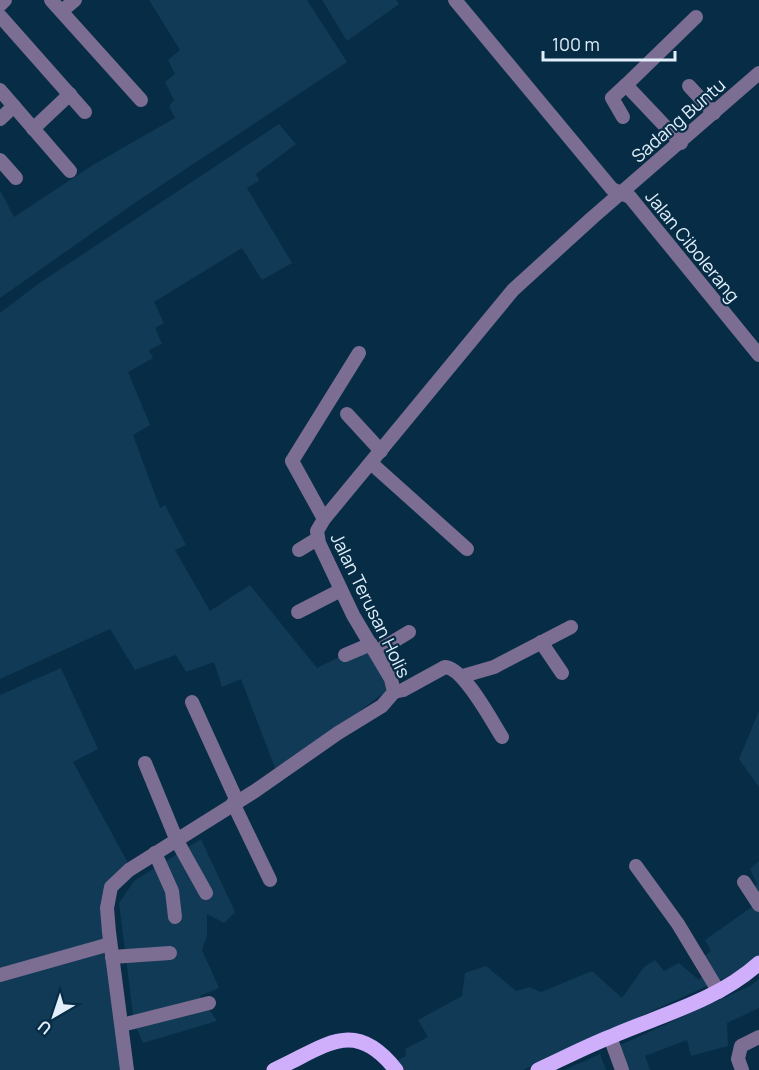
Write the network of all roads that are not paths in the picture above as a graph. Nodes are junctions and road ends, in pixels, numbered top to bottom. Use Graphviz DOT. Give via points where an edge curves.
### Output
graph roads {
  1 [pos="5,0"];
  2 [pos="51,0"];
  3 [pos="75,0"];
  4 [pos="455,0"];
  5 [pos="0,5"];
  6 [pos="62,11"];
  7 [pos="0,16"];
  8 [pos="696,17"];
  9 [pos="759,73"];
  10 [pos="626,85"];
  11 [pos="689,86"];
  12 [pos="0,90"];
  13 [pos="70,94"];
  14 [pos="141,100"];
  15 [pos="14,106"];
  16 [pos="85,111"];
  17 [pos="714,113"];
  18 [pos="623,117"];
  19 [pos="0,119"];
  20 [pos="33,129"];
  21 [pos="681,142"];
  22 [pos="0,160"];
  23 [pos="70,171"];
  24 [pos="15,178"];
  25 [pos="620,194"];
  26 [pos="359,353"];
  27 [pos="759,355"];
  28 [pos="347,414"];
  29 [pos="381,452"];
  30 [pos="371,463"];
  31 [pos="324,519"];
  32 [pos="317,538"];
  33 [pos="467,549"];
  34 [pos="299,550"];
  35 [pos="341,590"];
  36 [pos="298,612"];
  37 [pos="571,627"];
  38 [pos="409,632"];
  39 [pos="541,642"];
  40 [pos="373,648"];
  41 [pos="345,656"];
  42 [pos="562,673"];
  43 [pos="463,676"];
  44 [pos="394,692"];
  45 [pos="192,702"];
  46 [pos="502,737"];
  47 [pos="145,763"];
  48 [pos="235,802"];
  49 [pos="177,841"];
  50 [pos="155,853"];
  51 [pos="636,866"];
  52 [pos="270,880"];
  53 [pos="744,882"];
  54 [pos="206,892"];
  55 [pos="759,905"];
  56 [pos="175,917"];
  57 [pos="111,950"];
  58 [pos="170,953"];
  59 [pos="759,963"];
  60 [pos="0,975"];
  61 [pos="720,992"];
  62 [pos="209,1003"];
  63 [pos="122,1025"];
  64 [pos="610,1036"];
  65 [pos="759,1037"];
  66 [pos="127,1070"];
  67 [pos="274,1070"];
  68 [pos="396,1070"];
  69 [pos="538,1070"];
  70 [pos="622,1070"];
  71 [pos="742,1070"];
  1 -- 5 [label="street"];
  2 -- 6 [label="street"];
  3 -- 6 [label="street"];
  4 -- 25 [label="street, Jalan Cibolerang"];
  6 -- 14 [label="street"];
  7 -- 13 [label="street"];
  8 -- 10 [label="street"];
  9 -- 17 [label="street, Sadang Buntu"];
  10 -- 18 [label="street" via="612,98"];
  10 -- 21 [label="street"];
  11 -- 17 [label="street"];
  12 -- 15 [label="street"];
  13 -- 16 [label="street"];
  13 -- 20 [label="street"];
  15 -- 19 [label="street"];
  15 -- 20 [label="street"];
  17 -- 21 [label="street, Sadang Buntu"];
  20 -- 23 [label="street"];
  21 -- 25 [label="street, Sadang Buntu"];
  22 -- 24 [label="street"];
  25 -- 27 [label="street, Jalan Cibolerang" via="630,197"];
  25 -- 29 [label="street, Jalan Terusan Holis" via="513,290"];
  26 -- 31 [label="street" via="292,460"];
  28 -- 29 [label="street"];
  29 -- 30 [label="street, Jalan Terusan Holis"];
  30 -- 31 [label="street, Jalan Terusan Holis"];
  30 -- 33 [label="street"];
  31 -- 32 [label="street, Jalan Terusan Holis"];
  32 -- 34 [label="street"];
  32 -- 35 [label="street, Jalan Terusan Holis"];
  35 -- 36 [label="street"];
  35 -- 40 [label="street, Jalan Terusan Holis"];
  37 -- 39 [label="street"];
  38 -- 40 [label="street"];
  39 -- 42 [label="street"];
  39 -- 43 [label="street" via="494,666"];
  40 -- 41 [label="street"];
  40 -- 44 [label="street, Jalan Terusan Holis" via="391,678"];
  43 -- 44 [label="street" via="445,667"];
  43 -- 46 [label="street"];
  44 -- 48 [label="street, Jalan Terusan Holis" via="382,706"];
  45 -- 48 [label="street"];
  47 -- 49 [label="street"];
  48 -- 49 [label="street, Jalan Terusan Holis"];
  48 -- 52 [label="street"];
  49 -- 50 [label="street, Jalan Terusan Holis"];
  49 -- 54 [label="street"];
  50 -- 56 [label="street" via="172,891"];
  50 -- 57 [label="street, Jalan Terusan Holis" via="111,887 107,908"];
  51 -- 61 [label="street"];
  53 -- 55 [label="street"];
  57 -- 58 [label="street"];
  57 -- 60 [label="street"];
  57 -- 63 [label="street, Jalan Terusan Holis"];
  59 -- 61 [label="main road"];
  61 -- 64 [label="main road"];
  62 -- 63 [label="street"];
  63 -- 66 [label="street, Jalan Terusan Holis"];
  64 -- 69 [label="main road"];
  64 -- 70 [label="street"];
  65 -- 71 [label="street" via="741,1046 738,1059"];
  67 -- 68 [label="main road" via="350,1039 371,1044"];
}
